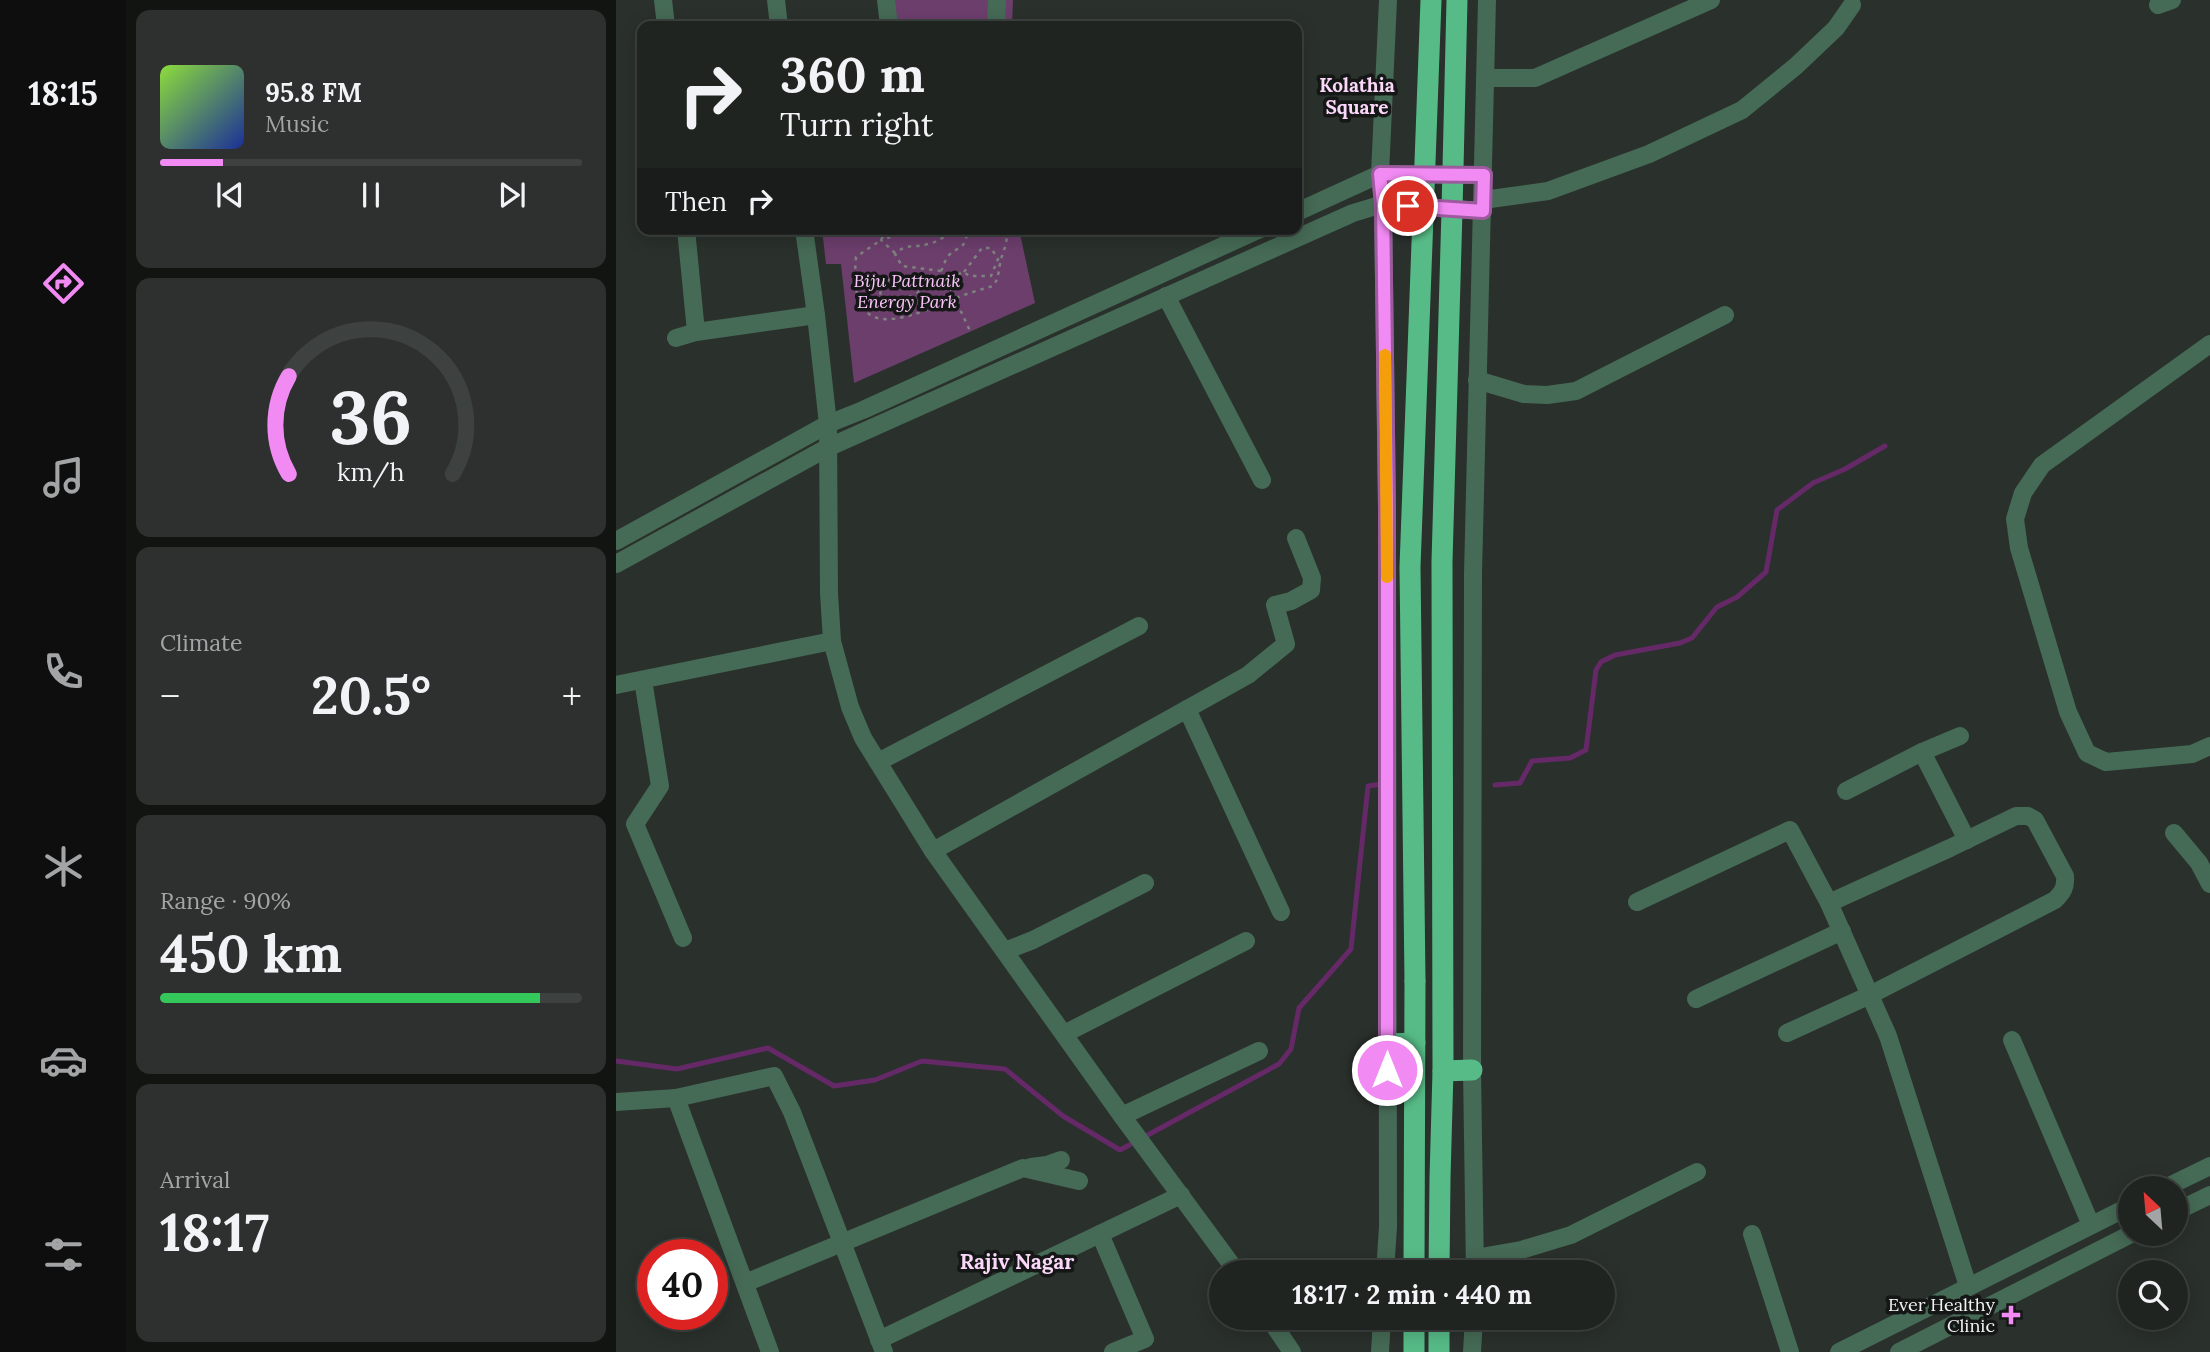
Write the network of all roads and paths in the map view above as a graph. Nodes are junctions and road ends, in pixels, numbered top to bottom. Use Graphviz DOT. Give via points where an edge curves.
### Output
graph roads {
  1 [pos="663,0"];
  2 [pos="776,0"];
  3 [pos="886,0"];
  4 [pos="997,0"];
  5 [pos="1388,0"];
  6 [pos="1431,0"];
  7 [pos="1457,0"];
  8 [pos="1487,0"];
  9 [pos="1711,0"];
  10 [pos="1852,5"];
  11 [pos="665,21"];
  12 [pos="778,21"];
  13 [pos="888,21"];
  14 [pos="996,21"];
  15 [pos="1485,78"];
  16 [pos="1380,174"];
  17 [pos="1484,175"];
  18 [pos="1383,204"];
  19 [pos="1483,205"];
  20 [pos="1302,210"];
  21 [pos="687,235"];
  22 [pos="805,235"];
  23 [pos="883,235"];
  24 [pos="897,235"];
  25 [pos="946,235"];
  26 [pos="967,235"];
  27 [pos="1007,235"];
  28 [pos="1247,235"];
  29 [pos="881,240"];
  30 [pos="895,254"];
  31 [pos="941,271"];
  32 [pos="964,272"];
  33 [pos="946,279"];
  34 [pos="922,288"];
  35 [pos="1166,296"];
  36 [pos="955,298"];
  37 [pos="816,315"];
  38 [pos="1725,315"];
  39 [pos="970,331"];
  40 [pos="696,332"];
  41 [pos="676,338"];
  42 [pos="2210,344"];
  43 [pos="1477,380"];
  44 [pos="828,424"];
  45 [pos="828,448"];
  46 [pos="1262,480"];
  47 [pos="1296,538"];
  48 [pos="616,541"];
  49 [pos="616,564"];
  50 [pos="1139,626"];
  51 [pos="832,640"];
  52 [pos="643,680"];
  53 [pos="616,685"];
  54 [pos="1187,709"];
  55 [pos="1960,736"];
  56 [pos="2210,746"];
  57 [pos="1922,752"];
  58 [pos="878,762"];
  59 [pos="1846,790"];
  60 [pos="2174,832"];
  61 [pos="1967,840"];
  62 [pos="933,851"];
  63 [pos="1145,883"];
  64 [pos="2210,884"];
  65 [pos="1637,902"];
  66 [pos="1829,903"];
  67 [pos="1280,912"];
  68 [pos="1842,930"];
  69 [pos="684,938"];
  70 [pos="1246,941"];
  71 [pos="1005,951"];
  72 [pos="1870,995"];
  73 [pos="1696,999"];
  74 [pos="1787,1033"];
  75 [pos="1064,1034"];
  76 [pos="2012,1040"];
  77 [pos="1387,1044"];
  78 [pos="1415,1044"];
  79 [pos="1259,1051"];
  80 [pos="1472,1070"];
  81 [pos="1443,1071"];
  82 [pos="676,1098"];
  83 [pos="616,1102"];
  84 [pos="1125,1120"];
  85 [pos="1061,1160"];
  86 [pos="2210,1166"];
  87 [pos="1023,1168"];
  88 [pos="1697,1172"];
  89 [pos="2188,1177"];
  90 [pos="1079,1181"];
  91 [pos="1181,1195"];
  92 [pos="2210,1195"];
  93 [pos="2188,1206"];
  94 [pos="2118,1212"];
  95 [pos="2091,1225"];
  96 [pos="1100,1234"];
  97 [pos="1752,1234"];
  98 [pos="2118,1241"];
  99 [pos="843,1243"];
  100 [pos="1228,1260"];
  101 [pos="1386,1260"];
  102 [pos="1414,1260"];
  103 [pos="1439,1260"];
  104 [pos="1475,1260"];
  105 [pos="1490,1260"];
  106 [pos="744,1283"];
  107 [pos="1968,1286"];
  108 [pos="1277,1330"];
  109 [pos="1381,1330"];
  110 [pos="1414,1330"];
  111 [pos="1439,1330"];
  112 [pos="1473,1330"];
  113 [pos="882,1346"];
  114 [pos="770,1352"];
  115 [pos="1113,1352"];
  116 [pos="1292,1352"];
  117 [pos="1380,1352"];
  118 [pos="1414,1352"];
  119 [pos="1439,1352"];
  120 [pos="1472,1352"];
  121 [pos="1790,1352"];
  122 [pos="1839,1352"];
  123 [pos="1899,1352"];
  1 -- 11 [label="street"];
  2 -- 12 [label="street"];
  3 -- 13 [label="street"];
  4 -- 14 [label="street"];
  5 -- 16 [label="street"];
  6 -- 78 [label="highway, bridge" via="1410,555"];
  7 -- 81 [label="highway, bridge" via="1442,562"];
  8 -- 15 [label="street"];
  9 -- 15 [label="street" via="1535,78"];
  10 -- 19 [label="street" via="1806,57 1742,110 1649,154 1548,191"];
  15 -- 17 [label="street"];
  16 -- 17 [label="street"];
  16 -- 18 [label="street"];
  16 -- 20 [label="street"];
  17 -- 19 [label="street"];
  18 -- 19 [label="street"];
  18 -- 35 [label="street"];
  18 -- 77 [label="street"];
  19 -- 43 [label="street"];
  21 -- 40 [label="street"];
  22 -- 37 [label="street"];
  23 -- 29 [label="path"];
  24 -- 29 [label="path"];
  25 -- 30 [label="path" via="926,245 909,245"];
  26 -- 31 [label="path"];
  27 -- 36 [label="path" via="999,278 993,286"];
  28 -- 44 [label="street"];
  29 -- 30 [label="path"];
  29 -- 36 [label="path" via="856,257 858,303 872,317 891,321"];
  30 -- 31 [label="path" via="902,266"];
  31 -- 33 [label="path"];
  32 -- 32 [label="path" via="992,276 998,259 992,248 982,248"];
  32 -- 33 [label="path"];
  33 -- 34 [label="path"];
  33 -- 36 [label="path"];
  34 -- 34 [label="path" via="895,307 880,296 882,284 891,278"];
  35 -- 45 [label="street"];
  35 -- 46 [label="street"];
  36 -- 39 [label="path"];
  37 -- 40 [label="street"];
  37 -- 44 [label="street"];
  38 -- 43 [label="street" via="1576,391 1524,394"];
  40 -- 41 [label="street"];
  42 -- 56 [label="street" via="2042,465 2023,493 2015,519 2019,548 2068,712 2087,753 2106,761 2192,754"];
  43 -- 80 [label="street"];
  44 -- 45 [label="street"];
  44 -- 48 [label="street"];
  45 -- 49 [label="street"];
  45 -- 51 [label="street"];
  47 -- 54 [label="street" via="1312,578 1311,590 1275,605 1286,643 1248,675"];
  50 -- 58 [label="street"];
  51 -- 52 [label="street"];
  51 -- 58 [label="street" via="850,707"];
  52 -- 53 [label="street"];
  52 -- 69 [label="street" via="660,786 635,824"];
  54 -- 62 [label="street"];
  54 -- 67 [label="street"];
  55 -- 57 [label="street"];
  57 -- 59 [label="street"];
  57 -- 61 [label="street"];
  58 -- 62 [label="street"];
  60 -- 64 [label="street"];
  61 -- 66 [label="street"];
  61 -- 72 [label="street" via="2016,816 2028,816 2035,820 2066,885 2055,900"];
  62 -- 71 [label="street"];
  63 -- 71 [label="street"];
  65 -- 66 [label="street" via="1790,830"];
  66 -- 68 [label="street"];
  68 -- 72 [label="street"];
  68 -- 73 [label="street"];
  70 -- 75 [label="street"];
  71 -- 75 [label="street"];
  72 -- 74 [label="street"];
  72 -- 107 [label="street" via="1888,1036"];
  75 -- 84 [label="street"];
  76 -- 95 [label="street"];
  77 -- 78 [label="highway"];
  77 -- 101 [label="street"];
  78 -- 102 [label="highway"];
  79 -- 84 [label="street"];
  80 -- 81 [label="highway"];
  80 -- 104 [label="street"];
  81 -- 103 [label="highway"];
  82 -- 83 [label="street"];
  82 -- 99 [label="street" via="774,1076"];
  82 -- 106 [label="street"];
  84 -- 91 [label="street"];
  85 -- 87 [label="street"];
  86 -- 89 [label="street"];
  87 -- 90 [label="street"];
  87 -- 99 [label="street"];
  88 -- 105 [label="street" via="1571,1235"];
  91 -- 96 [label="street"];
  91 -- 100 [label="street"];
  92 -- 93 [label="street"];
  94 -- 95 [label="street"];
  95 -- 107 [label="street"];
  96 -- 113 [label="street"];
  96 -- 115 [label="street" via="1145,1339"];
  97 -- 121 [label="street"];
  98 -- 123 [label="street"];
  99 -- 106 [label="street"];
  99 -- 113 [label="street"];
  106 -- 114 [label="street"];
  107 -- 122 [label="street"];
  108 -- 116 [label="street"];
  109 -- 117 [label="street"];
  110 -- 118 [label="highway"];
  111 -- 119 [label="highway"];
  112 -- 120 [label="street"];
}
